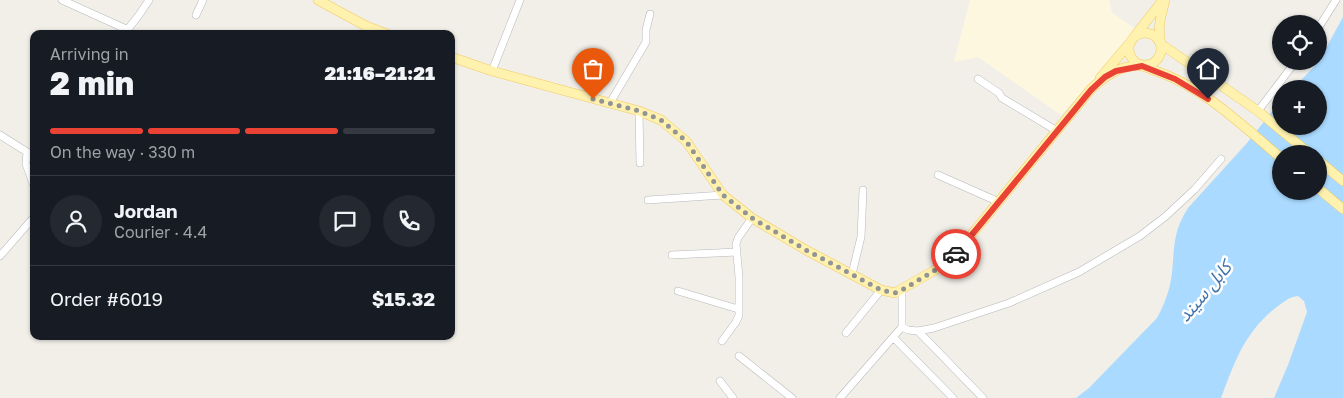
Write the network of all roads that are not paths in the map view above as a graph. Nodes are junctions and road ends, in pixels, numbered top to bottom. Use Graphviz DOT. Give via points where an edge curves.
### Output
graph roads {
  1 [pos="62,0"];
  2 [pos="149,0"];
  3 [pos="203,0"];
  4 [pos="318,0"];
  5 [pos="520,0"];
  6 [pos="1164,0"];
  7 [pos="1336,0"];
  8 [pos="196,14"];
  9 [pos="650,14"];
  10 [pos="1327,15"];
  11 [pos="123,30"];
  12 [pos="126,30"];
  13 [pos="376,30"];
  14 [pos="1132,39"];
  15 [pos="1161,44"];
  16 [pos="455,58"];
  17 [pos="1142,66"];
  18 [pos="1290,70"];
  19 [pos="492,71"];
  20 [pos="978,79"];
  21 [pos="1091,90"];
  22 [pos="610,103"];
  23 [pos="639,111"];
  24 [pos="1261,113"];
  25 [pos="1057,131"];
  26 [pos="0,134"];
  27 [pos="1299,145"];
  28 [pos="1272,150"];
  29 [pos="1221,159"];
  30 [pos="640,163"];
  31 [pos="1327,168"];
  32 [pos="30,175"];
  33 [pos="938,175"];
  34 [pos="1343,181"];
  35 [pos="864,190"];
  36 [pos="723,195"];
  37 [pos="1327,196"];
  38 [pos="648,200"];
  39 [pos="999,202"];
  40 [pos="1343,209"];
  41 [pos="752,218"];
  42 [pos="30,222"];
  43 [pos="737,252"];
  44 [pos="672,255"];
  45 [pos="0,256"];
  46 [pos="852,274"];
  47 [pos="881,290"];
  48 [pos="902,290"];
  49 [pos="678,291"];
  50 [pos="738,309"];
  51 [pos="902,327"];
  52 [pos="918,331"];
  53 [pos="846,333"];
  54 [pos="894,338"];
  55 [pos="722,341"];
  56 [pos="739,356"];
  57 [pos="720,381"];
  58 [pos="733,398"];
  59 [pos="792,398"];
  60 [pos="840,398"];
  61 [pos="952,398"];
  62 [pos="983,398"];
  1 -- 11 [label="street"];
  2 -- 12 [label="street"];
  3 -- 8 [label="street"];
  4 -- 13 [label="main road"];
  5 -- 19 [label="street"];
  6 -- 14 [label="main road"];
  6 -- 15 [label="main road" via="1158,32"];
  7 -- 10 [label="street"];
  9 -- 22 [label="street" via="646,42"];
  14 -- 15 [label="main road" via="1149,33"];
  14 -- 17 [label="main road" via="1130,57"];
  14 -- 21 [label="main road"];
  15 -- 17 [label="main road" via="1161,54 1156,62"];
  15 -- 24 [label="main road"];
  16 -- 19 [label="main road"];
  17 -- 21 [label="main road" via="1116,71"];
  17 -- 28 [label="main road" via="1175,79 1208,99"];
  18 -- 24 [label="street"];
  19 -- 22 [label="main road"];
  20 -- 25 [label="street" via="1002,98"];
  21 -- 25 [label="main road"];
  22 -- 23 [label="main road"];
  23 -- 30 [label="street"];
  23 -- 36 [label="main road" via="661,120 686,141"];
  24 -- 27 [label="main road"];
  25 -- 39 [label="main road"];
  26 -- 32 [label="street" via="27,152 26,164"];
  29 -- 52 [label="street" via="1166,216 1140,236 1079,272 1010,303"];
  31 -- 34 [label="main road"];
  33 -- 39 [label="street"];
  35 -- 46 [label="street" via="862,237"];
  36 -- 38 [label="street"];
  36 -- 41 [label="main road"];
  37 -- 40 [label="main road"];
  39 -- 48 [label="main road" via="949,262"];
  41 -- 43 [label="street" via="738,238"];
  41 -- 46 [label="main road"];
  42 -- 45 [label="street"];
  43 -- 44 [label="street"];
  43 -- 50 [label="street"];
  46 -- 47 [label="main road"];
  47 -- 48 [label="main road" via="895,293"];
  47 -- 53 [label="street"];
  48 -- 51 [label="street"];
  49 -- 50 [label="street"];
  50 -- 55 [label="street" via="736,322"];
  51 -- 52 [label="street"];
  51 -- 54 [label="street"];
  52 -- 62 [label="street"];
  54 -- 60 [label="street"];
  54 -- 61 [label="street"];
  56 -- 59 [label="street"];
  57 -- 58 [label="street"];
}
